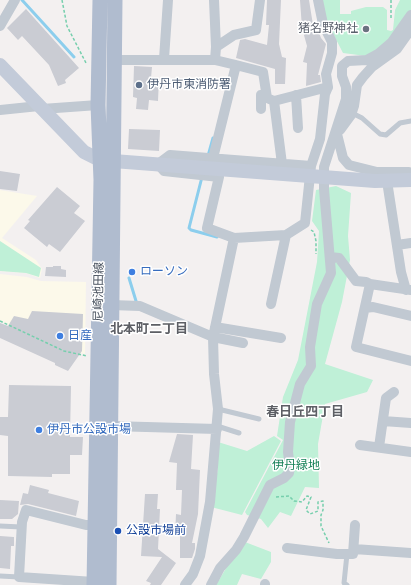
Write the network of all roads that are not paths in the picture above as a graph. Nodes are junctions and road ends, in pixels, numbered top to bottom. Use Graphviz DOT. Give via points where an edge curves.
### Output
graph roads {
  1 [pos="15,0"];
  2 [pos="100,0"];
  3 [pos="115,0"];
  4 [pos="168,0"];
  5 [pos="214,0"];
  6 [pos="260,0"];
  7 [pos="318,0"];
  8 [pos="411,14"];
  9 [pos="0,26"];
  10 [pos="411,29"];
  11 [pos="216,47"];
  12 [pos="164,59"];
  13 [pos="115,60"];
  14 [pos="215,60"];
  15 [pos="0,65"];
  16 [pos="236,65"];
  17 [pos="328,87"];
  18 [pos="266,94"];
  19 [pos="296,95"];
  20 [pos="274,101"];
  21 [pos="98,105"];
  22 [pos="40,107"];
  23 [pos="261,108"];
  24 [pos="0,110"];
  25 [pos="352,113"];
  26 [pos="411,121"];
  27 [pos="298,128"];
  28 [pos="336,130"];
  29 [pos="213,158"];
  30 [pos="107,161"];
  31 [pos="164,164"];
  32 [pos="282,164"];
  33 [pos="311,166"];
  34 [pos="411,174"];
  35 [pos="411,180"];
  36 [pos="381,181"];
  37 [pos="286,235"];
  38 [pos="234,238"];
  39 [pos="411,243"];
  40 [pos="397,245"];
  41 [pos="330,257"];
  42 [pos="370,284"];
  43 [pos="409,290"];
  44 [pos="271,304"];
  45 [pos="111,305"];
  46 [pos="365,308"];
  47 [pos="411,316"];
  48 [pos="214,332"];
  49 [pos="281,338"];
  50 [pos="243,343"];
  51 [pos="411,361"];
  52 [pos="394,392"];
  53 [pos="218,409"];
  54 [pos="259,419"];
  55 [pos="383,421"];
  56 [pos="411,423"];
  57 [pos="111,426"];
  58 [pos="217,428"];
  59 [pos="239,433"];
  60 [pos="360,445"];
  61 [pos="379,447"];
  62 [pos="411,452"];
  63 [pos="95,525"];
  64 [pos="355,525"];
  65 [pos="0,526"];
  66 [pos="21,527"];
  67 [pos="293,551"];
  68 [pos="350,552"];
  69 [pos="411,553"];
  70 [pos="0,576"];
  71 [pos="19,577"];
  72 [pos="94,583"];
  73 [pos="109,585"];
  74 [pos="185,585"];
  75 [pos="211,585"];
  76 [pos="347,585"];
  1 -- 9 [label="street"];
  2 -- 21 [label="main road, 尼崎池田線"];
  3 -- 13 [label="main road, 尼崎池田線"];
  4 -- 12 [label="street"];
  5 -- 11 [label="street"];
  6 -- 11 [label="street" via="256,30 234,35"];
  7 -- 17 [label="street" via="323,24 332,42 332,53 326,74"];
  8 -- 28 [label="street" via="392,42 382,51 367,60 348,61 342,66 346,92"];
  10 -- 25 [label="street" via="397,49 375,64 357,85"];
  11 -- 14 [label="street"];
  12 -- 13 [label="street"];
  12 -- 14 [label="street"];
  13 -- 30 [label="main road, 尼崎池田線"];
  14 -- 16 [label="street"];
  15 -- 22 [label="street"];
  16 -- 18 [label="street" via="264,72"];
  16 -- 29 [label="street"];
  17 -- 19 [label="street"];
  17 -- 33 [label="street" via="320,139"];
  18 -- 20 [label="street" via="267,98"];
  18 -- 23 [label="street" via="261,95"];
  19 -- 20 [label="street"];
  19 -- 27 [label="street"];
  20 -- 32 [label="street"];
  21 -- 22 [label="street"];
  21 -- 30 [label="main road, 尼崎池田線"];
  22 -- 24 [label="street"];
  22 -- 30 [label="street" via="84,152"];
  25 -- 26 [label="lane" via="380,134 386,135 400,123"];
  25 -- 28 [label="street" via="340,130"];
  28 -- 34 [label="street" via="343,158 349,165 377,172"];
  28 -- 41 [label="street" via="324,167"];
  29 -- 31 [label="street" via="170,155"];
  29 -- 32 [label="street"];
  30 -- 31 [label="street"];
  30 -- 45 [label="main road, 尼崎池田線"];
  30 -- 63 [label="main road, 尼崎池田線" via="98,359"];
  31 -- 36 [label="street"];
  31 -- 38 [label="street" via="164,171 219,178 207,228"];
  32 -- 33 [label="street"];
  33 -- 37 [label="street" via="304,224"];
  35 -- 36 [label="street"];
  36 -- 40 [label="street"];
  37 -- 38 [label="street"];
  37 -- 44 [label="street"];
  38 -- 48 [label="street"];
  39 -- 40 [label="street"];
  40 -- 43 [label="street"];
  41 -- 42 [label="street" via="339,258 356,281"];
  41 -- 75 [label="street" via="331,273 317,304 310,347 311,366 300,384 290,422 289,473 270,485 244,537 220,568"];
  42 -- 43 [label="street"];
  42 -- 46 [label="street"];
  45 -- 48 [label="street" via="140,306"];
  45 -- 57 [label="main road, 尼崎池田線"];
  46 -- 47 [label="street" via="374,306"];
  46 -- 51 [label="street" via="356,347"];
  48 -- 49 [label="street" via="271,334"];
  48 -- 50 [label="street"];
  48 -- 53 [label="street" via="214,374"];
  52 -- 55 [label="street" via="386,398"];
  53 -- 54 [label="lane"];
  53 -- 58 [label="street"];
  55 -- 56 [label="street"];
  55 -- 61 [label="street"];
  57 -- 58 [label="street"];
  57 -- 73 [label="main road, 尼崎池田線"];
  58 -- 59 [label="lane"];
  58 -- 74 [label="street" via="210,502 200,556 193,574"];
  60 -- 61 [label="street"];
  61 -- 62 [label="street"];
  63 -- 66 [label="street" via="26,510"];
  63 -- 72 [label="main road, 尼崎池田線"];
  64 -- 68 [label="street"];
  65 -- 66 [label="lane"];
  66 -- 71 [label="street"];
  67 -- 68 [label="street" via="334,554"];
  68 -- 69 [label="street"];
  68 -- 76 [label="lane" via="344,583"];
  70 -- 71 [label="lane"];
  71 -- 72 [label="street"];
}
